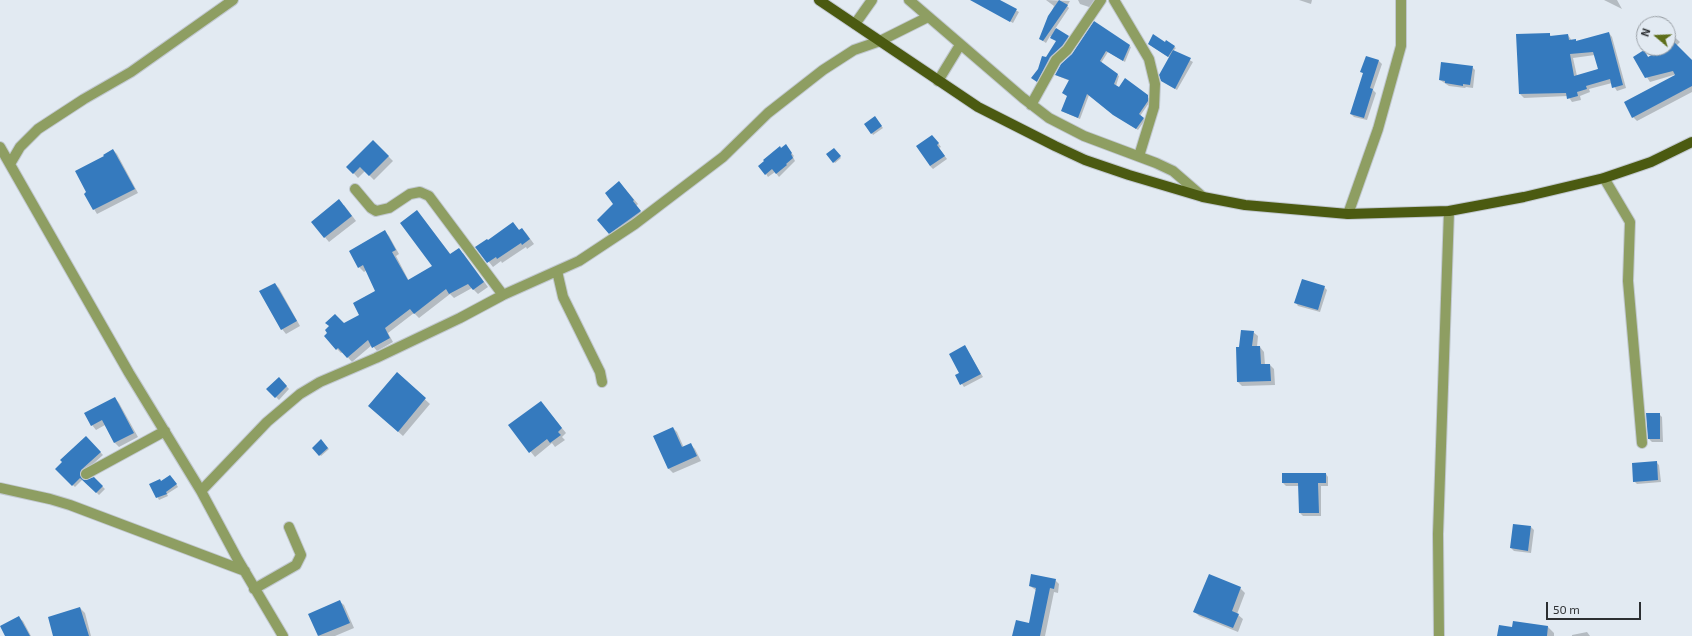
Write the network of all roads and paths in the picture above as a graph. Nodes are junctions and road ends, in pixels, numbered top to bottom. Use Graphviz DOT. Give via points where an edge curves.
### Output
graph roads {
  1 [pos="233,0"];
  2 [pos="819,0"];
  3 [pos="872,0"];
  4 [pos="909,0"];
  5 [pos="1101,0"];
  6 [pos="1114,0"];
  7 [pos="1401,0"];
  8 [pos="928,17"];
  9 [pos="855,24"];
  10 [pos="880,41"];
  11 [pos="960,45"];
  12 [pos="938,80"];
  13 [pos="1031,105"];
  14 [pos="1692,142"];
  15 [pos="0,147"];
  16 [pos="1139,156"];
  17 [pos="10,164"];
  18 [pos="1604,178"];
  19 [pos="355,189"];
  20 [pos="1203,197"];
  21 [pos="1449,211"];
  22 [pos="1348,214"];
  23 [pos="557,271"];
  24 [pos="503,295"];
  25 [pos="602,382"];
  26 [pos="165,431"];
  27 [pos="1642,443"];
  28 [pos="86,474"];
  29 [pos="0,488"];
  30 [pos="201,491"];
  31 [pos="289,527"];
  32 [pos="245,572"];
  33 [pos="254,589"];
  34 [pos="283,636"];
  35 [pos="1439,636"];
  1 -- 17 [label="street" via="131,72 38,129 20,147"];
  2 -- 9 [label="main road"];
  3 -- 9 [label="street"];
  4 -- 8 [label="street"];
  5 -- 13 [label="street" via="1067,50 1056,60"];
  6 -- 16 [label="street" via="1149,59 1155,84 1154,107"];
  7 -- 22 [label="street" via="1400,46 1378,129"];
  8 -- 10 [label="street"];
  8 -- 11 [label="street"];
  9 -- 10 [label="main road"];
  10 -- 12 [label="main road"];
  10 -- 23 [label="street" via="854,50 822,70 768,113 723,157 635,224 579,261"];
  11 -- 12 [label="street"];
  11 -- 13 [label="street"];
  12 -- 20 [label="main road" via="978,106 1054,146 1129,175"];
  13 -- 16 [label="street" via="1049,118 1084,136"];
  14 -- 18 [label="main road" via="1651,162"];
  15 -- 17 [label="street"];
  16 -- 20 [label="street" via="1173,171"];
  17 -- 26 [label="street"];
  18 -- 21 [label="main road"];
  18 -- 27 [label="street" via="1630,222 1628,281"];
  19 -- 24 [label="street" via="376,211 389,208 410,194 420,192 430,196"];
  20 -- 22 [label="main road" via="1245,205"];
  21 -- 22 [label="main road"];
  21 -- 35 [label="street" via="1438,534"];
  23 -- 24 [label="street"];
  23 -- 25 [label="street" via="563,297 600,372"];
  24 -- 30 [label="street" via="376,358 320,382 300,394 267,422"];
  26 -- 28 [label="street"];
  26 -- 30 [label="street"];
  29 -- 32 [label="street" via="70,505"];
  30 -- 32 [label="street"];
  31 -- 33 [label="street" via="302,555 296,565"];
  32 -- 33 [label="street"];
  33 -- 34 [label="street"];
}
